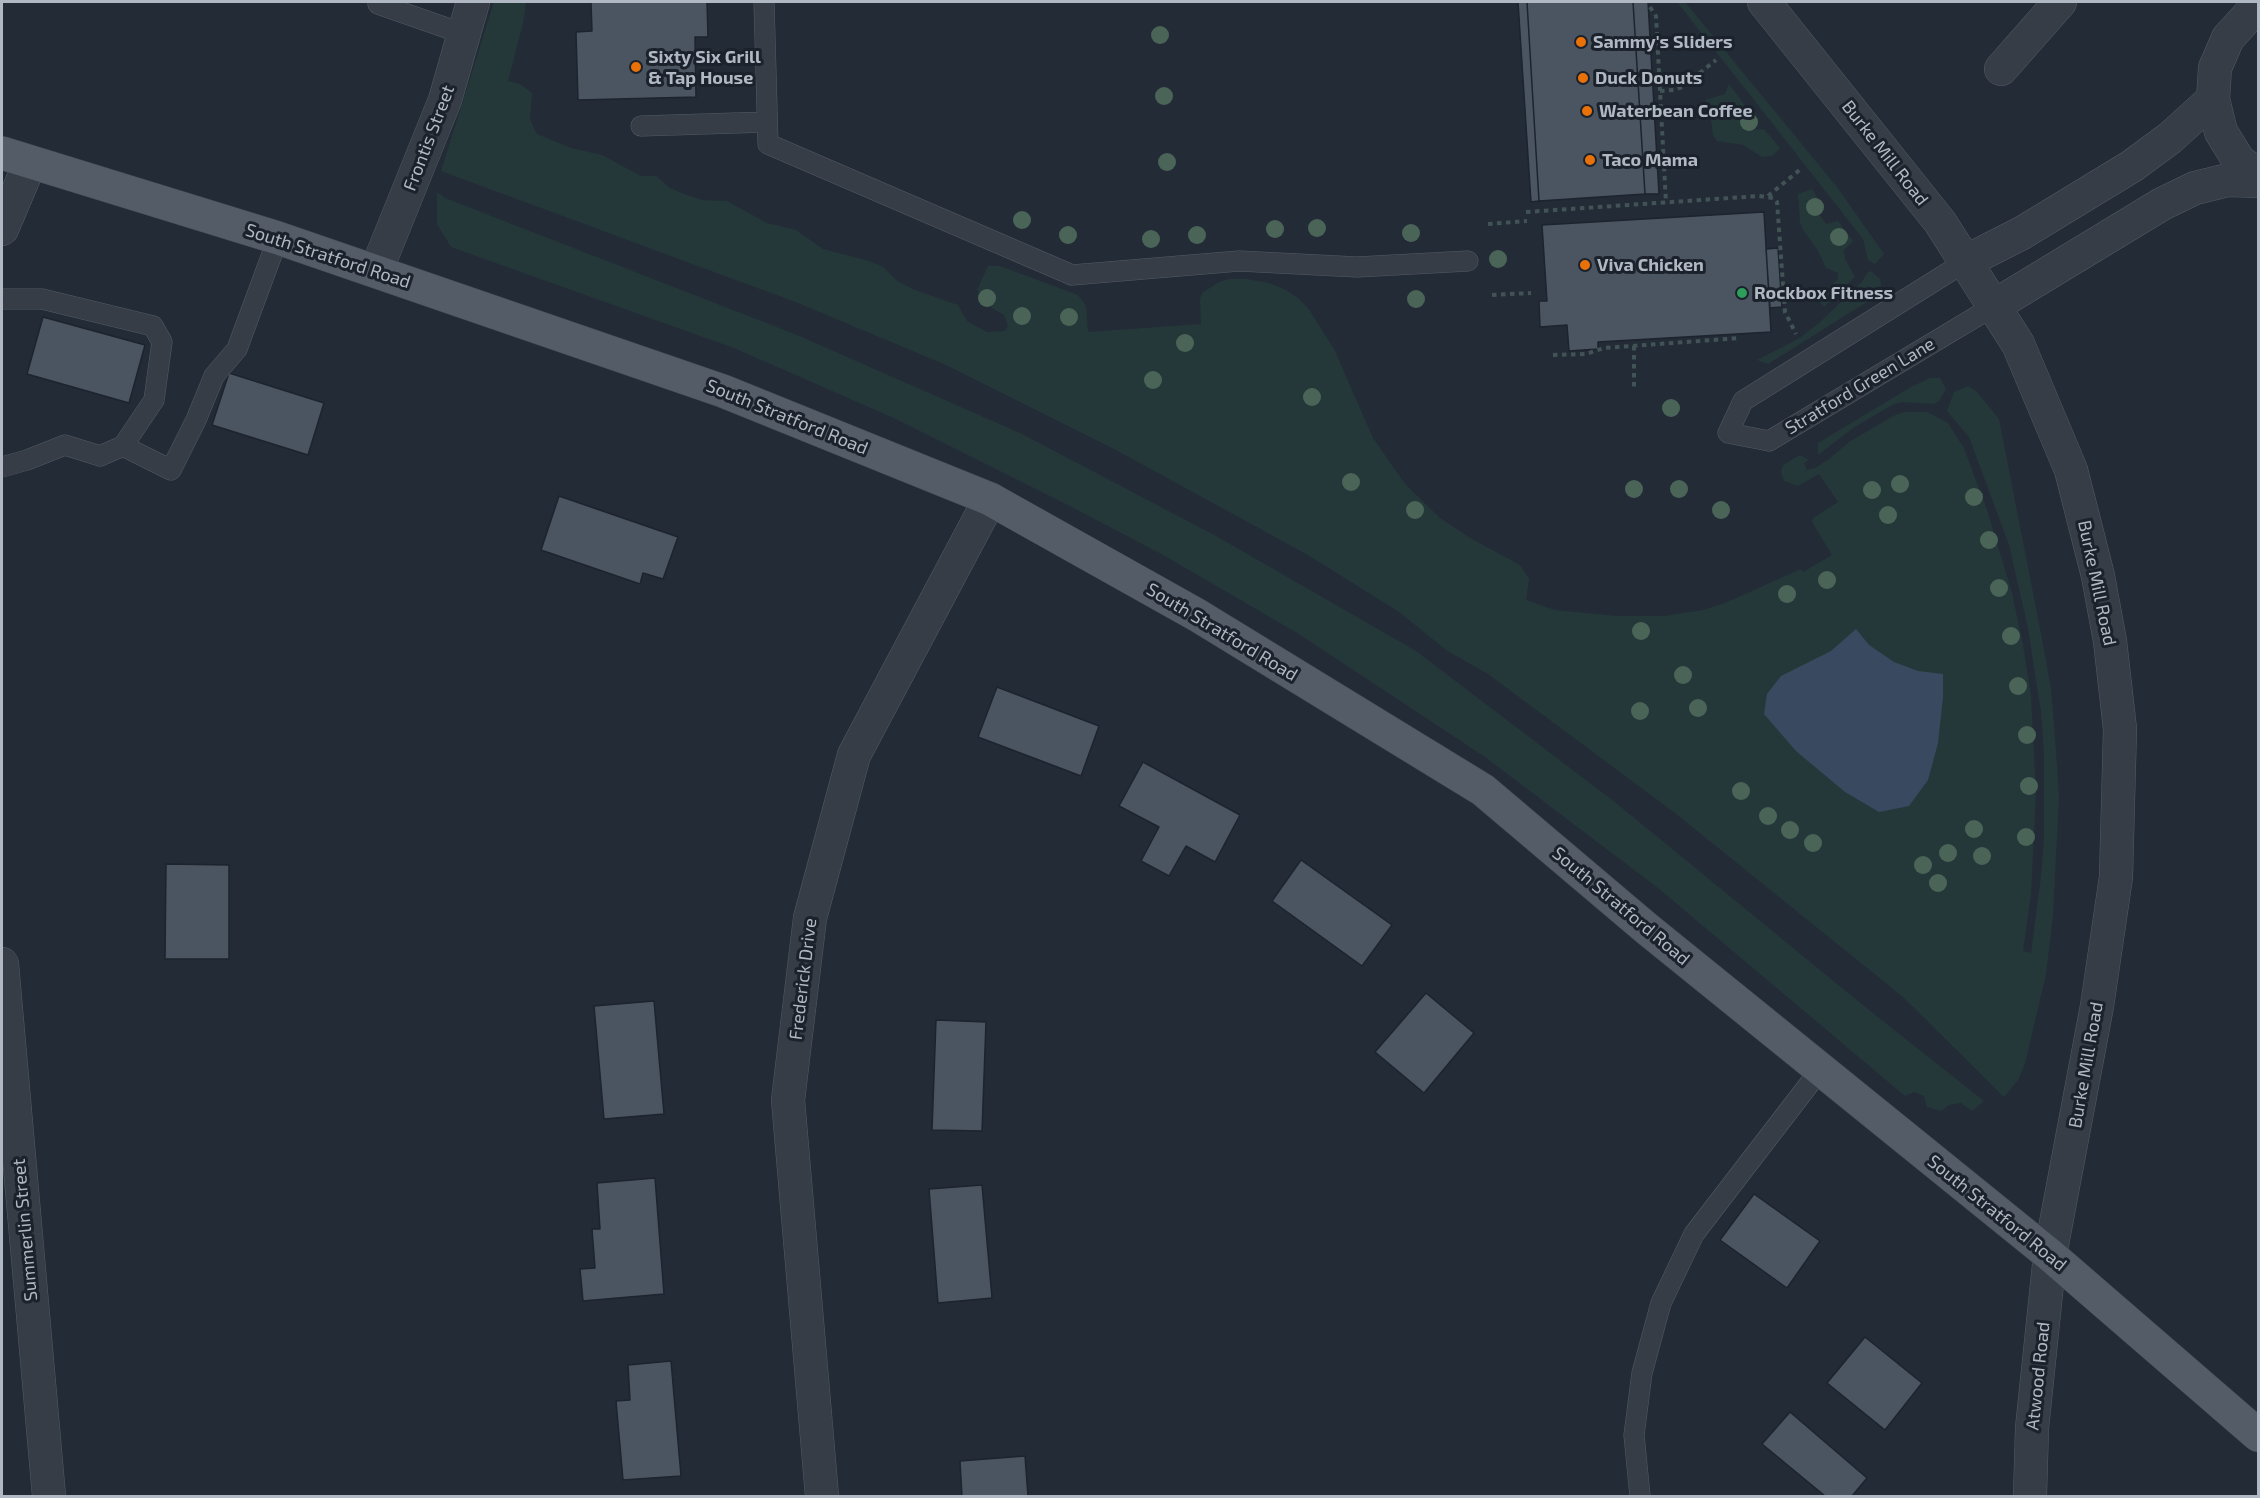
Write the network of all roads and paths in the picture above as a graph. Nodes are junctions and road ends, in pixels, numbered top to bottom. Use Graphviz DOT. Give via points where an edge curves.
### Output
graph roads {
  1 [pos="473,2"];
  2 [pos="764,2"];
  3 [pos="1764,2"];
  4 [pos="2060,2"];
  5 [pos="378,4"];
  6 [pos="1650,7"];
  7 [pos="2259,10"];
  8 [pos="464,34"];
  9 [pos="1716,60"];
  10 [pos="2001,69"];
  11 [pos="1659,91"];
  12 [pos="2213,99"];
  13 [pos="767,122"];
  14 [pos="641,126"];
  15 [pos="16,158"];
  16 [pos="1802,168"];
  17 [pos="2259,175"];
  18 [pos="2259,181"];
  19 [pos="1768,197"];
  20 [pos="1666,203"];
  21 [pos="1526,212"];
  22 [pos="1527,221"];
  23 [pos="1488,224"];
  24 [pos="2,229"];
  25 [pos="278,238"];
  26 [pos="1468,261"];
  27 [pos="1965,262"];
  28 [pos="376,271"];
  29 [pos="1531,293"];
  30 [pos="1492,295"];
  31 [pos="2,299"];
  32 [pos="1994,306"];
  33 [pos="1797,335"];
  34 [pos="1740,338"];
  35 [pos="1634,346"];
  36 [pos="1554,355"];
  37 [pos="1634,391"];
  38 [pos="123,446"];
  39 [pos="2,467"];
  40 [pos="990,499"];
  41 [pos="2,964"];
  42 [pos="1820,1070"];
  43 [pos="2050,1255"];
  44 [pos="2259,1435"];
  45 [pos="49,1497"];
  46 [pos="822,1497"];
  47 [pos="1640,1497"];
  48 [pos="2030,1497"];
  1 -- 8 [label="street, Frontis Street"];
  2 -- 13 [label="lane"];
  3 -- 27 [label="street, Burke Mill Road" via="1940,222"];
  4 -- 10 [label="street"];
  5 -- 8 [label="lane"];
  6 -- 11 [label="path" via="1656,15"];
  7 -- 12 [label="street" via="2228,38 2215,68"];
  8 -- 28 [label="street, Frontis Street" via="445,100"];
  9 -- 11 [label="path" via="1682,87"];
  11 -- 20 [label="path"];
  12 -- 17 [label="street" via="2221,132 2239,161"];
  12 -- 27 [label="street, Stratford Green Lane" via="2132,166 2022,233"];
  13 -- 14 [label="lane"];
  13 -- 26 [label="lane" via="768,144 1072,275 1239,261 1357,267"];
  15 -- 24 [label="street"];
  15 -- 25 [label="main road, South Stratford Road"];
  16 -- 19 [label="path"];
  18 -- 32 [label="street, Stratford Green Lane" via="2228,180 2195,188"];
  19 -- 20 [label="path"];
  19 -- 33 [label="path" via="1777,202 1785,312"];
  20 -- 21 [label="path"];
  22 -- 23 [label="path"];
  25 -- 28 [label="main road, South Stratford Road"];
  25 -- 38 [label="lane" via="237,349 214,376 171,470"];
  27 -- 32 [label="street, Burke Mill Road"];
  27 -- 32 [label="lane, Stratford Green Lane" via="1743,401 1728,433 1769,441"];
  28 -- 40 [label="main road, South Stratford Road" via="723,391"];
  29 -- 30 [label="path"];
  31 -- 38 [label="lane" via="42,299 153,326 162,342 154,400"];
  32 -- 43 [label="street, Burke Mill Road" via="2018,345 2071,471 2098,576 2120,729 2116,876 2097,1006"];
  34 -- 35 [label="path"];
  35 -- 36 [label="path"];
  35 -- 37 [label="path"];
  38 -- 39 [label="lane" via="100,456 65,445"];
  40 -- 42 [label="main road, South Stratford Road" via="1197,615 1483,790"];
  40 -- 46 [label="street, Frederick Drive" via="854,755 810,918 788,1100"];
  41 -- 45 [label="street, Summerlin Street"];
  42 -- 43 [label="main road, South Stratford Road"];
  42 -- 47 [label="lane" via="1694,1234 1661,1303 1642,1373 1634,1435"];
  43 -- 44 [label="main road, South Stratford Road"];
  43 -- 48 [label="street, Atwood Road" via="2032,1428"];
}
